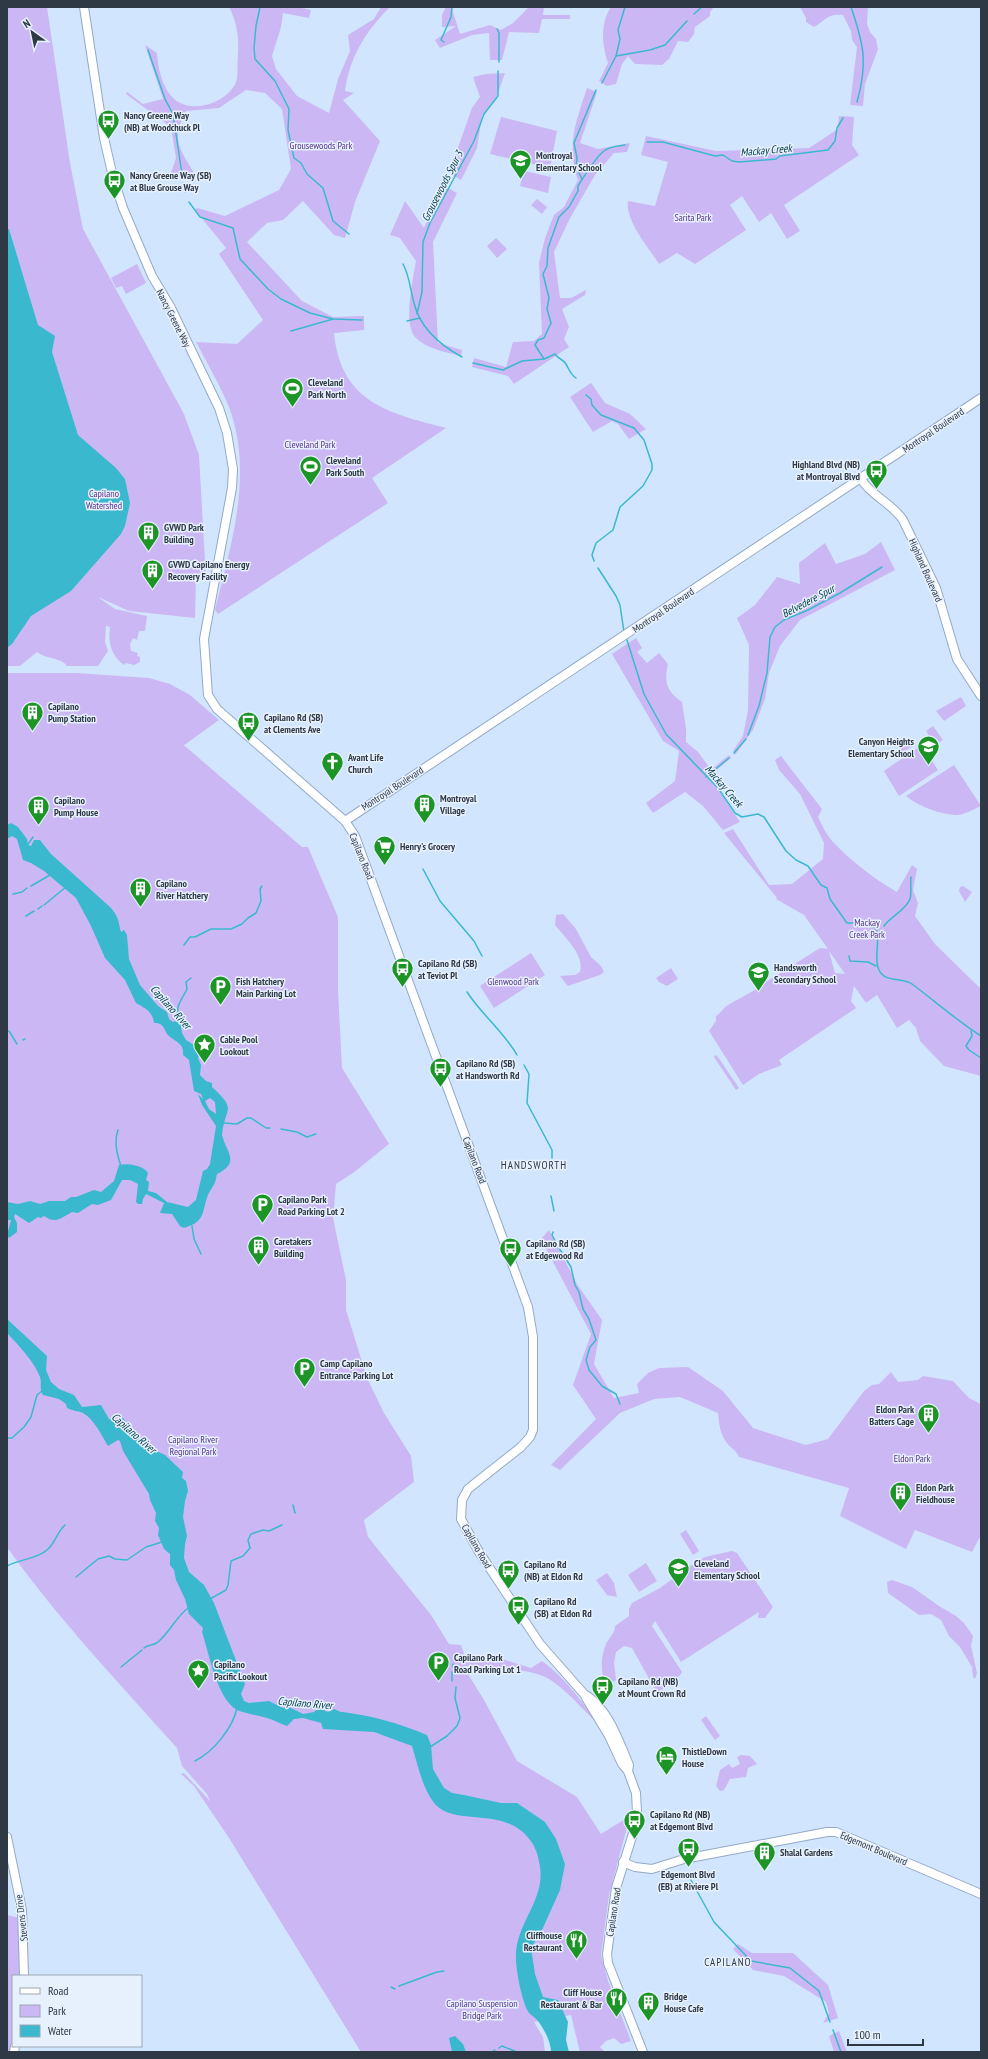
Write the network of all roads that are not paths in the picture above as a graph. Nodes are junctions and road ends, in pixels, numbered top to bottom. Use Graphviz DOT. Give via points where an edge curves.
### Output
graph roads {
  1 [pos="84,7"];
  2 [pos="981,398"];
  3 [pos="860,479"];
  4 [pos="205,630"];
  5 [pos="981,696"];
  6 [pos="345,821"];
  7 [pos="584,1694"];
  8 [pos="594,1711"];
  9 [pos="611,1726"];
  10 [pos="609,1736"];
  11 [pos="625,1757"];
  12 [pos="628,1771"];
  13 [pos="7,1837"];
  14 [pos="623,1862"];
  15 [pos="981,1894"];
  16 [pos="24,1975"];
  17 [pos="643,2052"];
  1 -- 4 [label="street, Nancy Greene Way" via="104,138 119,196 139,248 216,400 227,432 233,469 232,488"];
  2 -- 3 [label="street, Montroyal Boulevard"];
  3 -- 5 [label="street, Highland Boulevard" via="903,520 936,588 957,659"];
  3 -- 6 [label="street, Montroyal Boulevard"];
  4 -- 6 [label="street, Capilano Road" via="208,695 213,705"];
  6 -- 7 [label="street, Capilano Road" via="355,836 517,1274 532,1322 533,1430 521,1447 468,1489 462,1500 461,1519 479,1552 540,1644"];
  7 -- 8 [label="street, Capilano Road"];
  7 -- 9 [label="street, Capilano Road" via="591,1698"];
  8 -- 9 [label="street"];
  8 -- 10 [label="street, Capilano Road"];
  9 -- 11 [label="street, Capilano Road"];
  10 -- 11 [label="street"];
  10 -- 12 [label="street, Capilano Road"];
  11 -- 12 [label="street, Capilano Road" via="629,1765"];
  12 -- 14 [label="street, Capilano Road" via="636,1793 637,1812"];
  13 -- 16 [label="street, Stevens Drive" via="22,1910"];
  14 -- 15 [label="street, Edgemont Boulevard" via="635,1867 652,1869 684,1859 836,1832"];
  14 -- 17 [label="street, Capilano Road" via="616,1888 607,1954 608,1964"];
}
